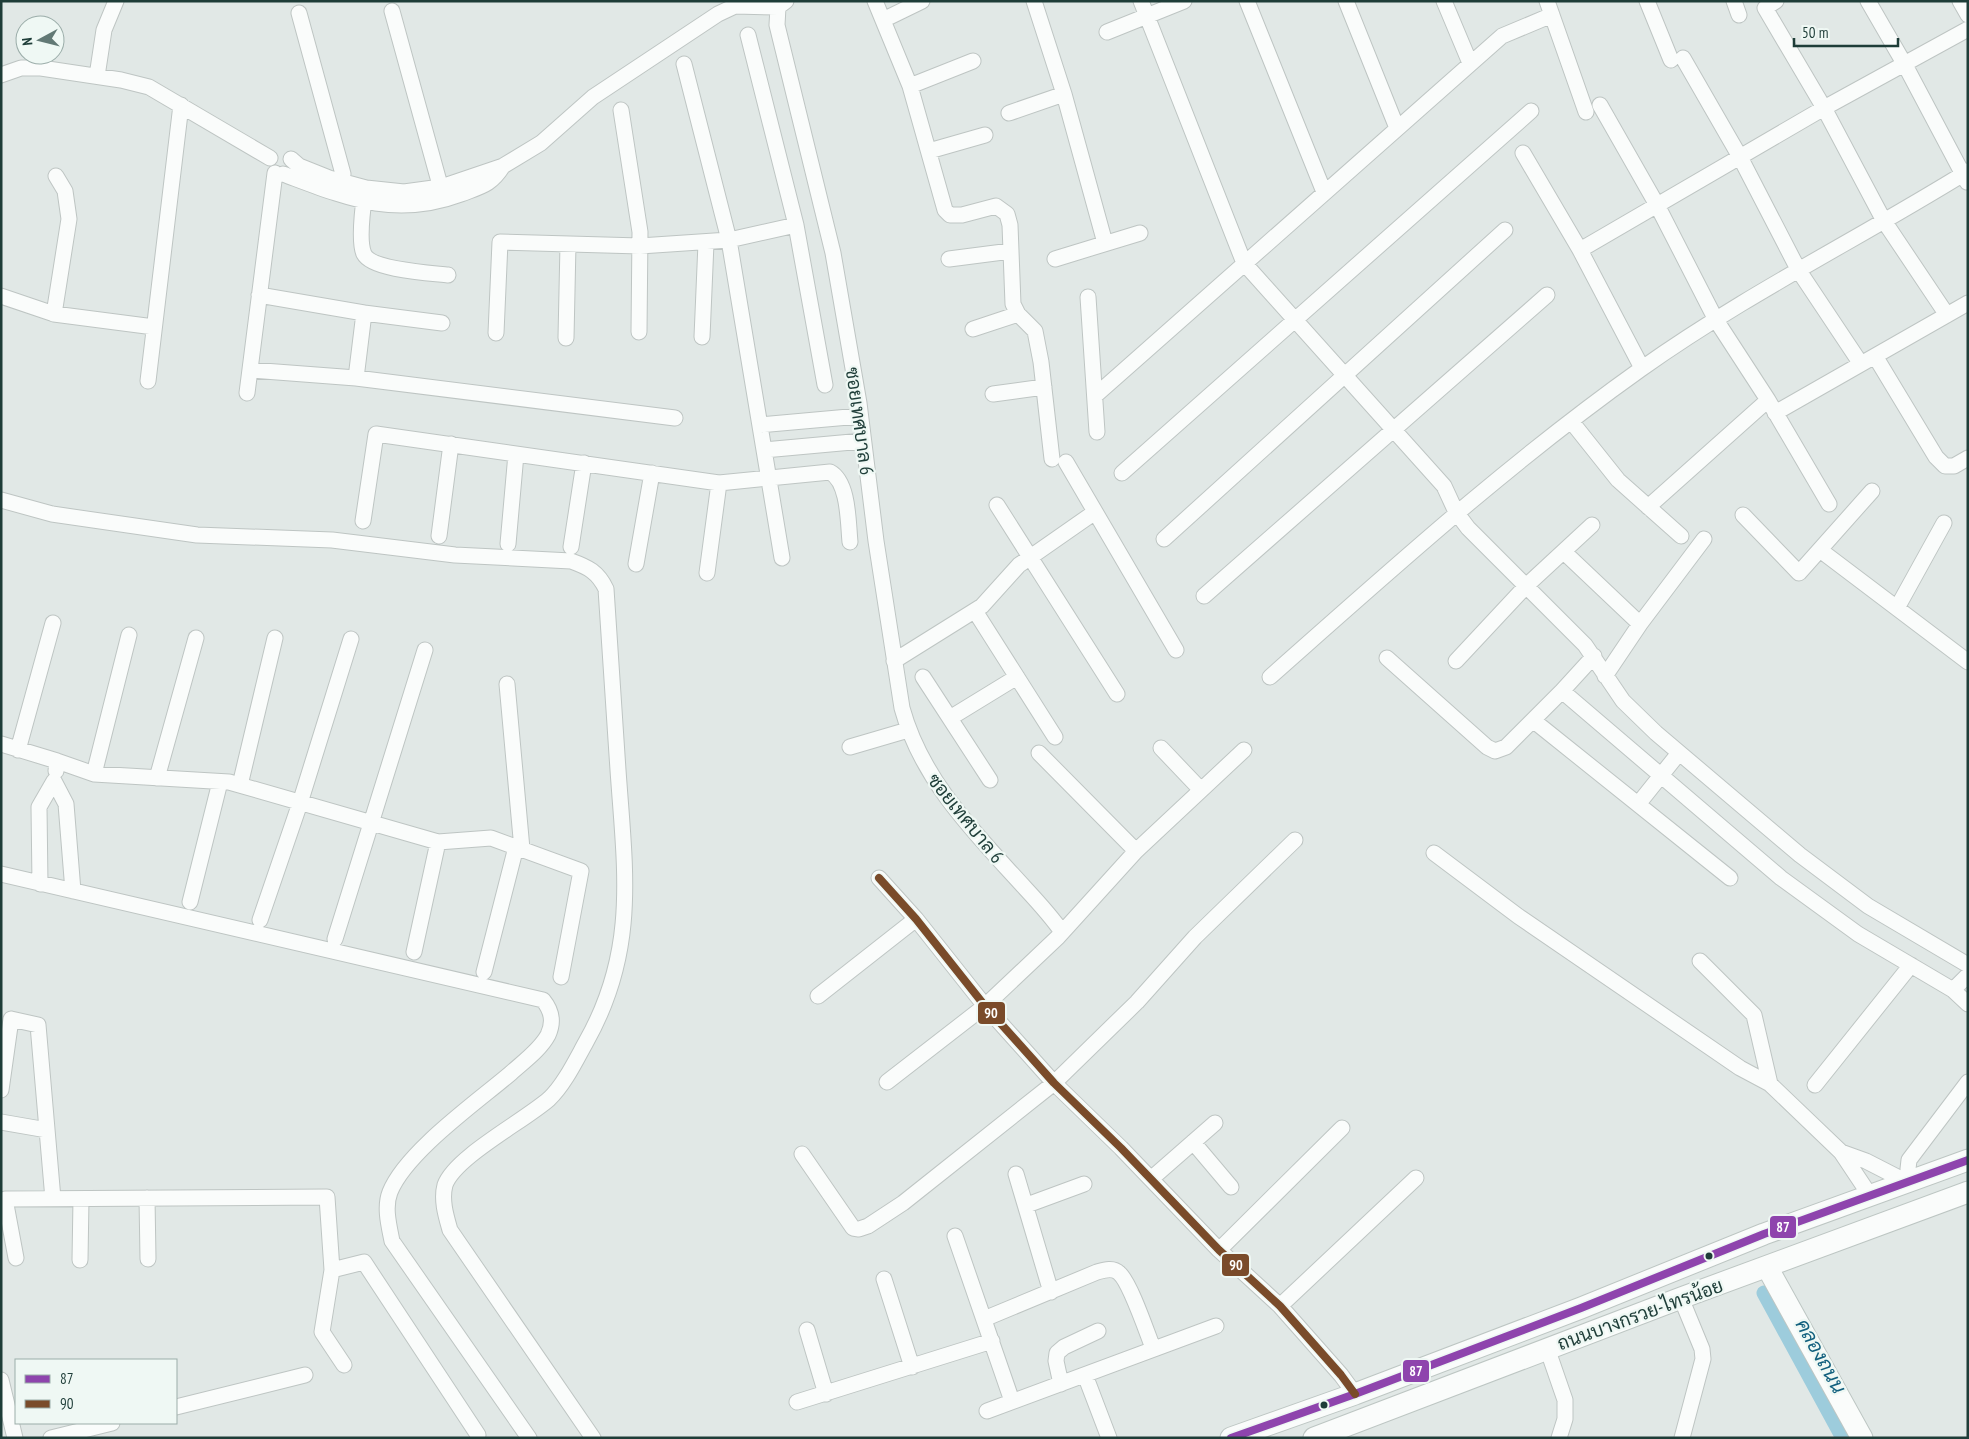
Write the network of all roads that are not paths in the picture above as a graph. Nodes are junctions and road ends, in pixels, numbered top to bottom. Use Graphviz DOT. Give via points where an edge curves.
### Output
graph roads {
  1 [pos="116,1"];
  2 [pos="875,1"];
  3 [pos="922,1"];
  4 [pos="1034,1"];
  5 [pos="1140,1"];
  6 [pos="1184,1"];
  7 [pos="1247,1"];
  8 [pos="1346,1"];
  9 [pos="1444,1"];
  10 [pos="1647,1"];
  11 [pos="1776,1"];
  12 [pos="1868,1"];
  13 [pos="1960,1"];
  14 [pos="760,4"];
  15 [pos="782,4"];
  16 [pos="1550,8"];
  17 [pos="392,11"];
  18 [pos="299,13"];
  19 [pos="1968,15"];
  20 [pos="1147,16"];
  21 [pos="882,20"];
  22 [pos="1968,29"];
  23 [pos="1107,32"];
  24 [pos="748,35"];
  25 [pos="973,61"];
  26 [pos="1470,63"];
  27 [pos="684,64"];
  28 [pos="1905,65"];
  29 [pos="2,71"];
  30 [pos="97,76"];
  31 [pos="910,86"];
  32 [pos="1064,94"];
  33 [pos="181,105"];
  34 [pos="1600,105"];
  35 [pos="1824,108"];
  36 [pos="621,110"];
  37 [pos="1530,111"];
  38 [pos="1586,112"];
  39 [pos="1009,113"];
  40 [pos="1397,128"];
  41 [pos="985,135"];
  42 [pos="929,151"];
  43 [pos="1523,153"];
  44 [pos="1740,157"];
  45 [pos="270,158"];
  46 [pos="291,160"];
  47 [pos="279,174"];
  48 [pos="56,176"];
  49 [pos="1966,176"];
  50 [pos="341,189"];
  51 [pos="1324,192"];
  52 [pos="443,194"];
  53 [pos="365,195"];
  54 [pos="1657,205"];
  55 [pos="1884,221"];
  56 [pos="796,225"];
  57 [pos="1505,230"];
  58 [pos="1140,233"];
  59 [pos="729,240"];
  60 [pos="1106,243"];
  61 [pos="568,244"];
  62 [pos="706,244"];
  63 [pos="640,246"];
  64 [pos="1580,250"];
  65 [pos="1011,251"];
  66 [pos="949,259"];
  67 [pos="1055,259"];
  68 [pos="1244,263"];
  69 [pos="1799,271"];
  70 [pos="448,275"];
  71 [pos="259,295"];
  72 [pos="1547,295"];
  73 [pos="1,296"];
  74 [pos="1088,297"];
  75 [pos="1968,303"];
  76 [pos="364,313"];
  77 [pos="54,314"];
  78 [pos="1018,314"];
  79 [pos="1946,315"];
  80 [pos="1295,320"];
  81 [pos="1716,320"];
  82 [pos="442,323"];
  83 [pos="154,327"];
  84 [pos="973,329"];
  85 [pos="639,332"];
  86 [pos="496,333"];
  87 [pos="702,337"];
  88 [pos="566,338"];
  89 [pos="1875,356"];
  90 [pos="1861,364"];
  91 [pos="1642,368"];
  92 [pos="250,370"];
  93 [pos="1344,374"];
  94 [pos="356,378"];
  95 [pos="148,381"];
  96 [pos="825,385"];
  97 [pos="1044,387"];
  98 [pos="247,393"];
  99 [pos="993,394"];
  100 [pos="1096,395"];
  101 [pos="1768,400"];
  102 [pos="1776,413"];
  103 [pos="860,416"];
  104 [pos="675,418"];
  105 [pos="1571,421"];
  106 [pos="760,424"];
  107 [pos="1393,430"];
  108 [pos="1097,432"];
  109 [pos="864,441"];
  110 [pos="451,444"];
  111 [pos="764,450"];
  112 [pos="516,454"];
  113 [pos="1968,458"];
  114 [pos="584,463"];
  115 [pos="652,473"];
  116 [pos="1122,473"];
  117 [pos="769,477"];
  118 [pos="719,483"];
  119 [pos="1872,491"];
  120 [pos="1,500"];
  121 [pos="1829,504"];
  122 [pos="997,505"];
  123 [pos="1648,507"];
  124 [pos="1095,512"];
  125 [pos="1456,512"];
  126 [pos="1743,516"];
  127 [pos="363,521"];
  128 [pos="1944,523"];
  129 [pos="1592,525"];
  130 [pos="439,536"];
  131 [pos="1681,536"];
  132 [pos="1164,539"];
  133 [pos="1704,540"];
  134 [pos="850,542"];
  135 [pos="508,544"];
  136 [pos="571,547"];
  137 [pos="1820,550"];
  138 [pos="1564,552"];
  139 [pos="1031,556"];
  140 [pos="782,558"];
  141 [pos="636,564"];
  142 [pos="707,573"];
  143 [pos="1526,586"];
  144 [pos="1204,596"];
  145 [pos="1897,608"];
  146 [pos="975,611"];
  147 [pos="53,623"];
  148 [pos="1640,624"];
  149 [pos="129,635"];
  150 [pos="196,638"];
  151 [pos="276,638"];
  152 [pos="351,639"];
  153 [pos="425,650"];
  154 [pos="1176,650"];
  155 [pos="1594,656"];
  156 [pos="1387,658"];
  157 [pos="1967,659"];
  158 [pos="894,661"];
  159 [pos="1456,661"];
  160 [pos="1605,676"];
  161 [pos="923,677"];
  162 [pos="1016,677"];
  163 [pos="1270,677"];
  164 [pos="507,684"];
  165 [pos="1562,691"];
  166 [pos="1117,694"];
  167 [pos="950,718"];
  168 [pos="1534,721"];
  169 [pos="908,730"];
  170 [pos="1055,737"];
  171 [pos="1,744"];
  172 [pos="850,747"];
  173 [pos="1161,748"];
  174 [pos="18,750"];
  175 [pos="1244,750"];
  176 [pos="1039,753"];
  177 [pos="1679,753"];
  178 [pos="58,762"];
  179 [pos="94,774"];
  180 [pos="1662,774"];
  181 [pos="157,778"];
  182 [pos="990,780"];
  183 [pos="53,782"];
  184 [pos="220,782"];
  185 [pos="240,785"];
  186 [pos="1201,790"];
  187 [pos="300,803"];
  188 [pos="1639,803"];
  189 [pos="372,823"];
  190 [pos="1295,840"];
  191 [pos="438,842"];
  192 [pos="519,848"];
  193 [pos="1136,851"];
  194 [pos="1434,853"];
  195 [pos="1,874"];
  196 [pos="879,878"];
  197 [pos="1730,878"];
  198 [pos="40,884"];
  199 [pos="73,891"];
  200 [pos="190,902"];
  201 [pos="916,919"];
  202 [pos="260,920"];
  203 [pos="1062,932"];
  204 [pos="335,939"];
  205 [pos="414,952"];
  206 [pos="1700,961"];
  207 [pos="1911,965"];
  208 [pos="1968,965"];
  209 [pos="484,972"];
  210 [pos="1968,975"];
  211 [pos="561,977"];
  212 [pos="1953,990"];
  213 [pos="818,996"];
  214 [pos="1968,1004"];
  215 [pos="985,1006"];
  216 [pos="887,1082"];
  217 [pos="1968,1082"];
  218 [pos="1054,1083"];
  219 [pos="1770,1084"];
  220 [pos="1814,1086"];
  221 [pos="1,1090"];
  222 [pos="1,1122"];
  223 [pos="1215,1123"];
  224 [pos="1342,1128"];
  225 [pos="47,1130"];
  226 [pos="1193,1142"];
  227 [pos="1841,1152"];
  228 [pos="802,1154"];
  229 [pos="1968,1160"];
  230 [pos="1016,1174"];
  231 [pos="1416,1178"];
  232 [pos="1151,1179"];
  233 [pos="1909,1182"];
  234 [pos="1084,1184"];
  235 [pos="1231,1187"];
  236 [pos="1968,1192"];
  237 [pos="1871,1197"];
  238 [pos="147,1198"];
  239 [pos="53,1199"];
  240 [pos="81,1199"];
  241 [pos="1027,1205"];
  242 [pos="955,1236"];
  243 [pos="1219,1250"];
  244 [pos="16,1258"];
  245 [pos="148,1259"];
  246 [pos="80,1260"];
  247 [pos="1766,1267"];
  248 [pos="332,1270"];
  249 [pos="884,1279"];
  250 [pos="1051,1292"];
  251 [pos="1681,1298"];
  252 [pos="1280,1306"];
  253 [pos="984,1319"];
  254 [pos="1216,1326"];
  255 [pos="807,1330"];
  256 [pos="1098,1331"];
  257 [pos="992,1340"];
  258 [pos="1492,1342"];
  259 [pos="1153,1348"];
  260 [pos="1547,1348"];
  261 [pos="344,1365"];
  262 [pos="1501,1366"];
  263 [pos="912,1367"];
  264 [pos="305,1375"];
  265 [pos="1084,1375"];
  266 [pos="1,1380"];
  267 [pos="1061,1384"];
  268 [pos="826,1394"];
  269 [pos="1355,1394"];
  270 [pos="798,1402"];
  271 [pos="1012,1402"];
  272 [pos="178,1407"];
  273 [pos="987,1411"];
  274 [pos="108,1424"];
  275 [pos="478,1435"];
  276 [pos="15,1438"];
  277 [pos="51,1438"];
  278 [pos="529,1438"];
  279 [pos="593,1438"];
  280 [pos="1109,1438"];
  281 [pos="1231,1438"];
  282 [pos="1314,1438"];
  283 [pos="1559,1438"];
  284 [pos="1682,1438"];
  285 [pos="1862,1438"];
  1 -- 30 [label="street" via="104,30"];
  2 -- 21 [label="street"];
  3 -- 21 [label="street"];
  4 -- 32 [label="street"];
  5 -- 20 [label="street"];
  6 -- 20 [label="street"];
  7 -- 51 [label="street"];
  8 -- 40 [label="street"];
  9 -- 26 [label="street"];
  10 -- 44 [label="street" via="1677,59"];
  11 -- 35 [label="street" via="1766,8"];
  12 -- 28 [label="street"];
  13 -- 19 [label="street"];
  14 -- 15 [label="street"];
  14 -- 52 [label="street" via="735,6 718,14 593,97 541,143 504,166 490,183"];
  15 -- 103 [label="street, ซอยเทศบาล 6" via="776,25 833,254"];
  16 -- 26 [label="street" via="1502,36"];
  16 -- 38 [label="street"];
  17 -- 52 [label="street"];
  18 -- 50 [label="street" via="344,174"];
  20 -- 23 [label="street"];
  20 -- 68 [label="street"];
  21 -- 31 [label="street"];
  22 -- 28 [label="street"];
  24 -- 56 [label="street"];
  25 -- 31 [label="street"];
  26 -- 40 [label="street"];
  27 -- 59 [label="street"];
  28 -- 35 [label="street"];
  28 -- 49 [label="street"];
  29 -- 30 [label="street" via="40,68"];
  30 -- 33 [label="street" via="149,87"];
  31 -- 42 [label="street"];
  32 -- 39 [label="street"];
  32 -- 60 [label="street"];
  33 -- 45 [label="street"];
  33 -- 83 [label="street"];
  34 -- 54 [label="street"];
  35 -- 44 [label="street"];
  35 -- 55 [label="street"];
  36 -- 63 [label="street"];
  37 -- 80 [label="street"];
  40 -- 51 [label="street"];
  41 -- 42 [label="street"];
  42 -- 65 [label="street" via="945,210 950,215 962,216 996,206 1002,208 1010,225"];
  43 -- 64 [label="street"];
  44 -- 54 [label="street"];
  44 -- 69 [label="street"];
  45 -- 46 [label="street" via="281,152 289,155"];
  45 -- 47 [label="street" via="269,167"];
  46 -- 47 [label="street" via="290,168"];
  46 -- 50 [label="street"];
  47 -- 50 [label="street"];
  47 -- 71 [label="street"];
  48 -- 77 [label="street" via="65,191 69,219"];
  49 -- 55 [label="street"];
  50 -- 53 [label="street"];
  51 -- 68 [label="street"];
  52 -- 53 [label="street" via="404,205"];
  53 -- 70 [label="street" via="362,238 363,253 369,260 381,265"];
  54 -- 64 [label="street"];
  54 -- 81 [label="street"];
  55 -- 69 [label="street"];
  55 -- 79 [label="street"];
  56 -- 59 [label="street"];
  56 -- 96 [label="street"];
  57 -- 93 [label="street"];
  58 -- 60 [label="street"];
  59 -- 62 [label="street"];
  59 -- 106 [label="street"];
  60 -- 67 [label="street"];
  61 -- 63 [label="street"];
  61 -- 86 [label="street" via="500,242"];
  61 -- 88 [label="street"];
  62 -- 63 [label="street"];
  62 -- 87 [label="street"];
  63 -- 85 [label="street"];
  64 -- 91 [label="street"];
  65 -- 66 [label="street"];
  65 -- 78 [label="street" via="1013,304"];
  68 -- 80 [label="street"];
  68 -- 100 [label="street"];
  69 -- 81 [label="street"];
  69 -- 90 [label="street"];
  71 -- 76 [label="street"];
  71 -- 92 [label="street"];
  72 -- 107 [label="street"];
  73 -- 77 [label="street"];
  74 -- 100 [label="street"];
  75 -- 79 [label="street"];
  76 -- 82 [label="street"];
  76 -- 94 [label="street"];
  77 -- 83 [label="street"];
  78 -- 84 [label="street"];
  78 -- 97 [label="street" via="1035,331"];
  79 -- 89 [label="street"];
  80 -- 93 [label="street"];
  80 -- 116 [label="street"];
  81 -- 91 [label="street"];
  81 -- 101 [label="street"];
  83 -- 95 [label="street"];
  89 -- 90 [label="street"];
  89 -- 113 [label="street" via="1936,457 1945,466 1954,466"];
  90 -- 102 [label="street"];
  91 -- 105 [label="street"];
  92 -- 94 [label="street"];
  92 -- 98 [label="street"];
  93 -- 107 [label="street"];
  93 -- 132 [label="street"];
  94 -- 104 [label="street"];
  97 -- 99 [label="street"];
  97 -- 124 [label="street" via="1059,461"];
  100 -- 108 [label="street"];
  101 -- 102 [label="street"];
  101 -- 123 [label="street"];
  102 -- 121 [label="street"];
  103 -- 106 [label="street"];
  103 -- 109 [label="street, ซอยเทศบาล 6"];
  105 -- 123 [label="street" via="1618,480"];
  105 -- 125 [label="street"];
  106 -- 111 [label="street"];
  107 -- 125 [label="street" via="1444,486"];
  107 -- 144 [label="street"];
  109 -- 111 [label="street"];
  109 -- 158 [label="street, ซอยเทศบาล 6"];
  110 -- 112 [label="street"];
  110 -- 127 [label="street" via="376,434"];
  110 -- 130 [label="street"];
  111 -- 117 [label="street"];
  112 -- 114 [label="street"];
  112 -- 135 [label="street"];
  114 -- 115 [label="street"];
  114 -- 136 [label="street"];
  115 -- 118 [label="street"];
  115 -- 141 [label="street"];
  117 -- 118 [label="street"];
  117 -- 134 [label="street" via="830,472 836,476 842,484"];
  117 -- 140 [label="street"];
  118 -- 142 [label="street"];
  119 -- 137 [label="street"];
  120 -- 279 [label="street" via="52,514 197,536 332,540 455,555 571,561 587,566 599,576 606,589 624,856 624,930 617,968 607,1002 550,1098 455,1168 445,1186 444,1208 450,1230"];
  122 -- 139 [label="street"];
  123 -- 131 [label="street"];
  124 -- 139 [label="street"];
  124 -- 154 [label="street"];
  125 -- 143 [label="street"];
  125 -- 163 [label="street"];
  126 -- 137 [label="street" via="1799,573"];
  128 -- 145 [label="street"];
  129 -- 138 [label="street"];
  133 -- 148 [label="street"];
  137 -- 145 [label="street"];
  138 -- 143 [label="street"];
  138 -- 148 [label="street"];
  139 -- 146 [label="street"];
  139 -- 166 [label="street"];
  143 -- 155 [label="street"];
  143 -- 159 [label="street"];
  145 -- 157 [label="street"];
  146 -- 158 [label="street"];
  146 -- 162 [label="street"];
  147 -- 174 [label="street"];
  148 -- 160 [label="street"];
  149 -- 179 [label="street"];
  150 -- 181 [label="street"];
  151 -- 185 [label="street"];
  152 -- 187 [label="street"];
  153 -- 189 [label="street"];
  155 -- 160 [label="street"];
  155 -- 165 [label="street"];
  156 -- 168 [label="street" via="1487,748 1503,750"];
  158 -- 169 [label="street, ซอยเทศบาล 6"];
  160 -- 177 [label="street" via="1623,701"];
  161 -- 167 [label="street"];
  162 -- 167 [label="street"];
  162 -- 170 [label="street"];
  164 -- 192 [label="street"];
  165 -- 168 [label="street"];
  165 -- 180 [label="street"];
  167 -- 182 [label="street"];
  168 -- 188 [label="street"];
  169 -- 172 [label="street"];
  169 -- 203 [label="street, ซอยเทศบาล 6" via="923,764 959,815"];
  171 -- 174 [label="street"];
  173 -- 186 [label="street"];
  174 -- 178 [label="street"];
  175 -- 186 [label="street"];
  176 -- 193 [label="street"];
  177 -- 180 [label="street"];
  177 -- 208 [label="street" via="1800,855 1868,906"];
  178 -- 179 [label="street"];
  178 -- 183 [label="street"];
  179 -- 181 [label="street"];
  180 -- 188 [label="street"];
  180 -- 207 [label="street" via="1781,878 1858,934"];
  181 -- 184 [label="street"];
  183 -- 198 [label="street" via="39,807"];
  183 -- 199 [label="street" via="66,804"];
  184 -- 185 [label="street"];
  184 -- 200 [label="street"];
  185 -- 187 [label="street"];
  186 -- 193 [label="street"];
  187 -- 189 [label="street"];
  187 -- 202 [label="street"];
  188 -- 197 [label="street"];
  189 -- 191 [label="street"];
  189 -- 204 [label="street"];
  190 -- 218 [label="street" via="1195,937 1137,1002"];
  191 -- 192 [label="street" via="491,838"];
  191 -- 205 [label="street"];
  192 -- 209 [label="street"];
  192 -- 211 [label="street" via="581,871"];
  193 -- 203 [label="street"];
  194 -- 219 [label="street" via="1526,922 1740,1068"];
  195 -- 198 [label="street"];
  196 -- 201 [label="street"];
  198 -- 199 [label="street"];
  199 -- 278 [label="street" via="536,998 550,1008 552,1016 548,1034 532,1054 417,1153 389,1193 388,1220 392,1241"];
  201 -- 213 [label="street"];
  201 -- 215 [label="street"];
  203 -- 215 [label="street"];
  206 -- 219 [label="street" via="1754,1016"];
  207 -- 212 [label="street"];
  207 -- 220 [label="street"];
  210 -- 212 [label="street"];
  212 -- 214 [label="street"];
  215 -- 216 [label="street"];
  215 -- 218 [label="street"];
  217 -- 233 [label="street" via="1909,1160"];
  218 -- 228 [label="street" via="904,1203 860,1229 853,1228"];
  218 -- 232 [label="street"];
  219 -- 227 [label="street"];
  221 -- 225 [label="street" via="11,1019 38,1025"];
  222 -- 225 [label="street"];
  223 -- 226 [label="street"];
  224 -- 243 [label="street"];
  225 -- 239 [label="street"];
  226 -- 232 [label="street"];
  226 -- 235 [label="street"];
  227 -- 233 [label="street"];
  227 -- 237 [label="street"];
  229 -- 233 [label="main road, ถนนบางกรวย-ไทรน้อย"];
  230 -- 241 [label="street"];
  231 -- 252 [label="street"];
  232 -- 243 [label="street"];
  233 -- 237 [label="main road, ถนนบางกรวย-ไทรน้อย"];
  234 -- 241 [label="street"];
  236 -- 247 [label="main road, ถนนบางกรวย-ไทรน้อย"];
  237 -- 258 [label="main road, ถนนบางกรวย-ไทรน้อย" via="1764,1234"];
  238 -- 240 [label="street"];
  238 -- 245 [label="street"];
  238 -- 248 [label="street" via="327,1197"];
  239 -- 240 [label="street"];
  239 -- 244 [label="street" via="5,1199"];
  240 -- 246 [label="street"];
  241 -- 250 [label="street"];
  242 -- 253 [label="street"];
  243 -- 252 [label="street"];
  247 -- 251 [label="main road, ถนนบางกรวย-ไทรน้อย"];
  247 -- 285 [label="main road"];
  248 -- 261 [label="street" via="322,1332"];
  248 -- 275 [label="street" via="364,1262"];
  249 -- 263 [label="street"];
  250 -- 253 [label="street"];
  250 -- 259 [label="street" via="1096,1272 1111,1269 1120,1273"];
  251 -- 260 [label="main road, ถนนบางกรวย-ไทรน้อย"];
  251 -- 284 [label="street" via="1702,1349"];
  252 -- 269 [label="street"];
  253 -- 257 [label="street"];
  254 -- 259 [label="street"];
  255 -- 268 [label="street"];
  256 -- 267 [label="street" via="1057,1353"];
  257 -- 263 [label="street"];
  257 -- 271 [label="street"];
  258 -- 262 [label="main road"];
  258 -- 269 [label="main road, ถนนบางกรวย-ไทรน้อย"];
  259 -- 265 [label="street"];
  260 -- 262 [label="main road, ถนนบางกรวย-ไทรน้อย"];
  260 -- 283 [label="street" via="1565,1400 1565,1419"];
  262 -- 282 [label="main road, ถนนบางกรวย-ไทรน้อย"];
  263 -- 268 [label="street"];
  264 -- 272 [label="street"];
  265 -- 267 [label="street"];
  265 -- 280 [label="street"];
  266 -- 276 [label="street"];
  267 -- 271 [label="street"];
  268 -- 270 [label="street"];
  269 -- 281 [label="main road, ถนนบางกรวย-ไทรน้อย"];
  271 -- 273 [label="street"];
  274 -- 277 [label="street"];
}
